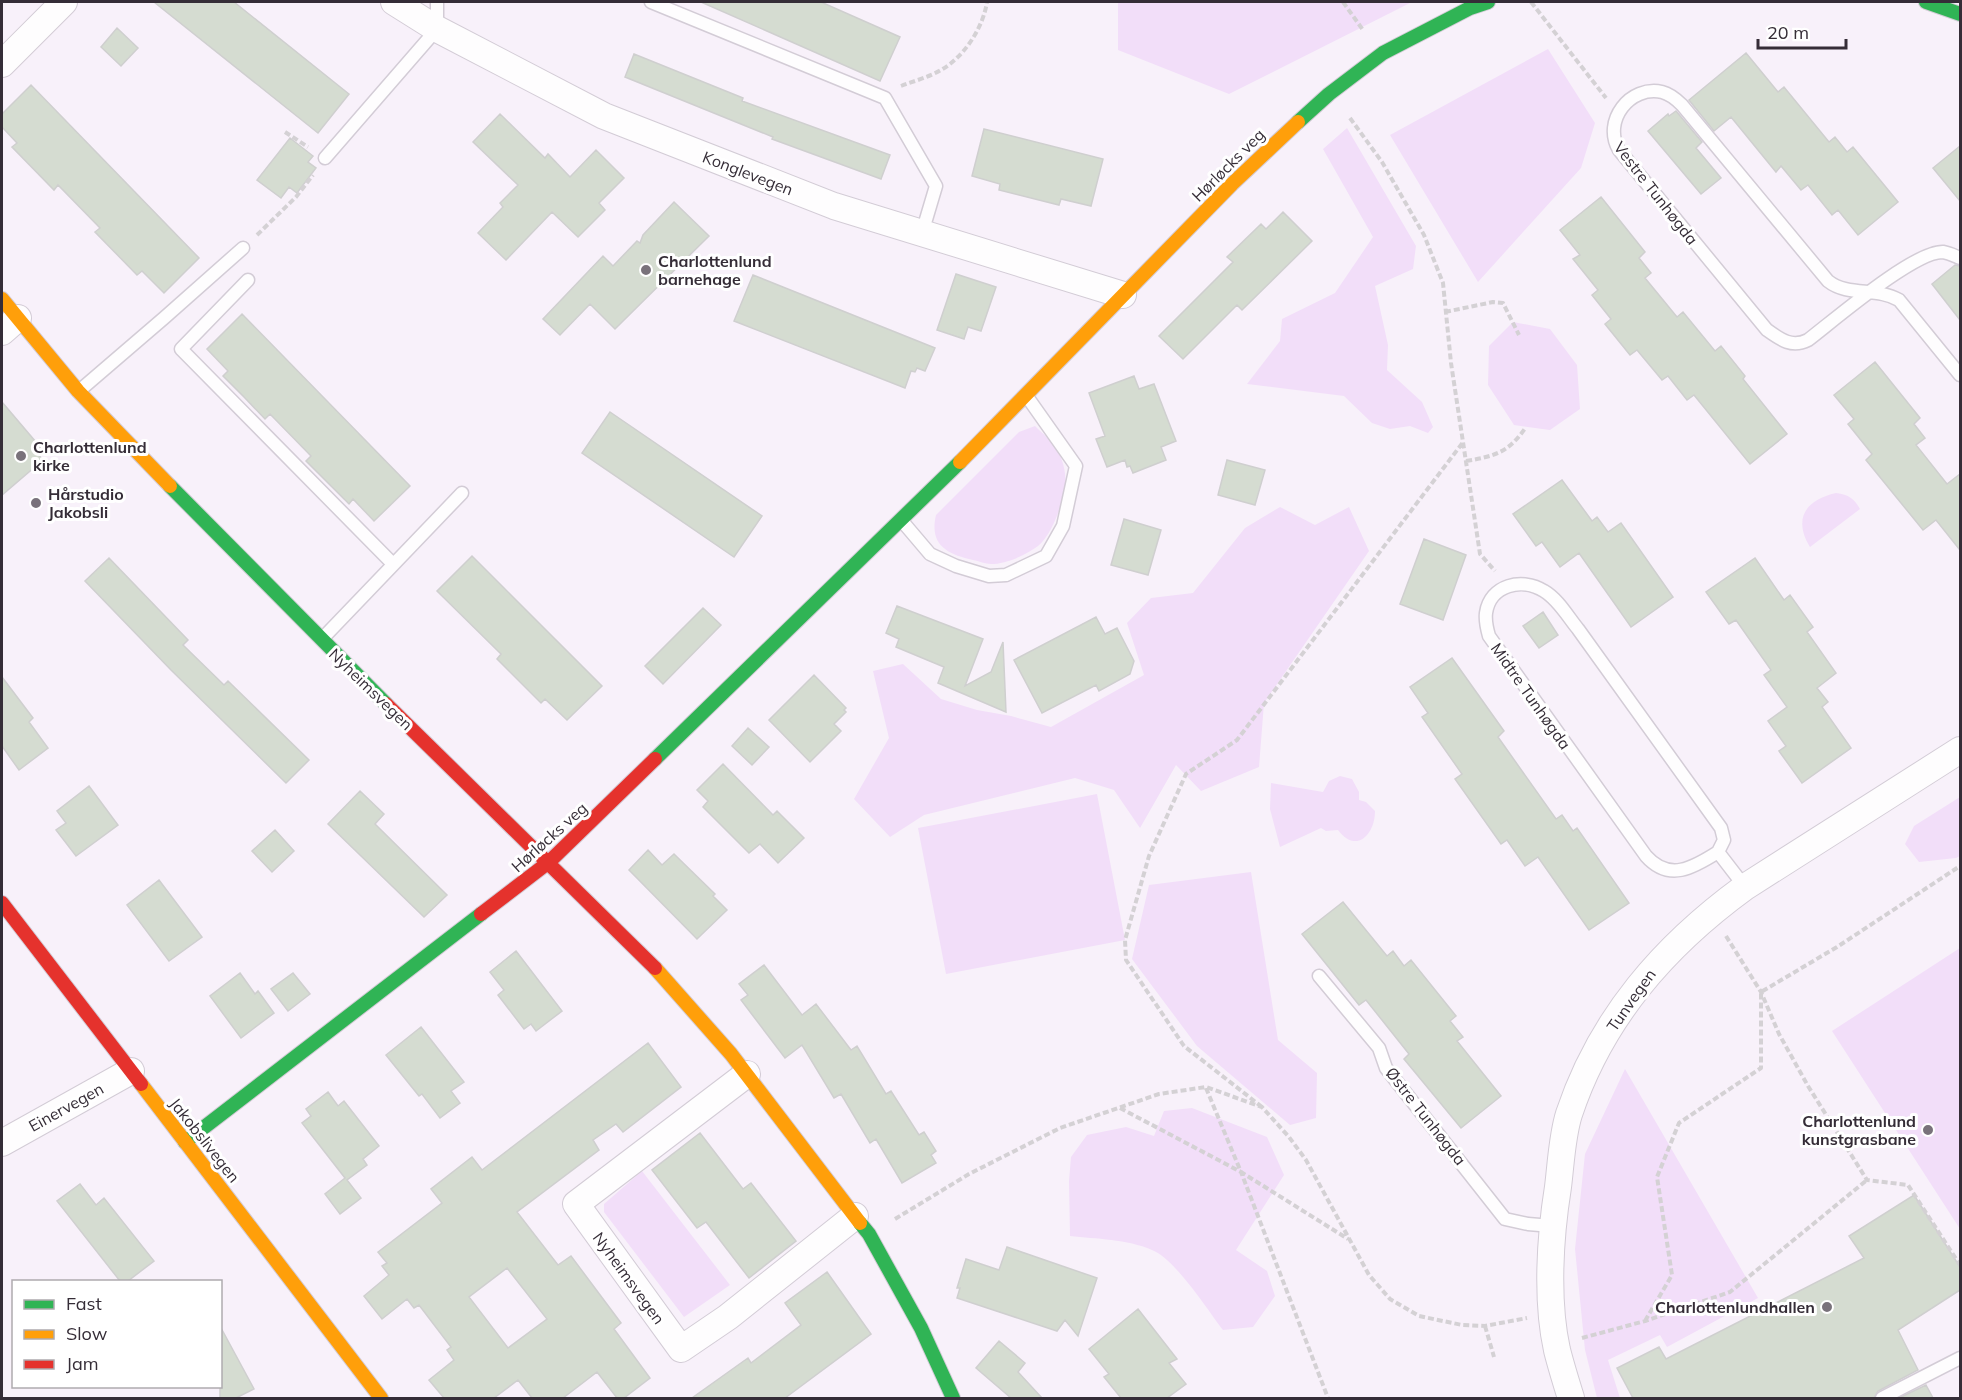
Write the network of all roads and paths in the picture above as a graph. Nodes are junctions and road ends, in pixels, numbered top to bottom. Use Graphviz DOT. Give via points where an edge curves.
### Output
graph roads {
  1 [pos="64,2"];
  2 [pos="394,2"];
  3 [pos="437,2"];
  4 [pos="651,2"];
  5 [pos="987,2"];
  6 [pos="1342,2"];
  7 [pos="1488,2"];
  8 [pos="1531,2"];
  9 [pos="1926,2"];
  10 [pos="1960,14"];
  11 [pos="437,28"];
  12 [pos="1368,39"];
  13 [pos="2,64"];
  14 [pos="1329,94"];
  15 [pos="885,98"];
  16 [pos="1617,113"];
  17 [pos="285,132"];
  18 [pos="325,158"];
  19 [pos="922,233"];
  20 [pos="243,248"];
  21 [pos="1960,258"];
  22 [pos="248,280"];
  23 [pos="1870,291"];
  24 [pos="1123,295"];
  25 [pos="2,299"];
  26 [pos="1445,312"];
  27 [pos="10,325"];
  28 [pos="1519,334"];
  29 [pos="1960,375"];
  30 [pos="78,391"];
  31 [pos="1026,396"];
  32 [pos="1526,426"];
  33 [pos="1464,441"];
  34 [pos="1466,461"];
  35 [pos="462,493"];
  36 [pos="901,520"];
  37 [pos="393,564"];
  38 [pos="1508,585"];
  39 [pos="321,640"];
  40 [pos="1960,750"];
  41 [pos="1718,852"];
  42 [pos="549,862"];
  43 [pos="1960,866"];
  44 [pos="1745,887"];
  45 [pos="2,903"];
  46 [pos="1712,911"];
  47 [pos="1319,975"];
  48 [pos="1761,992"];
  49 [pos="131,1071"];
  50 [pos="747,1074"];
  51 [pos="1206,1087"];
  52 [pos="1262,1107"];
  53 [pos="1120,1108"];
  54 [pos="185,1142"];
  55 [pos="2,1143"];
  56 [pos="1241,1172"];
  57 [pos="1867,1180"];
  58 [pos="862,1225"];
  59 [pos="1552,1226"];
  60 [pos="1349,1239"];
  61 [pos="1960,1265"];
  62 [pos="1533,1316"];
  63 [pos="1644,1321"];
  64 [pos="1485,1326"];
  65 [pos="1576,1340"];
  66 [pos="1494,1357"];
  67 [pos="1960,1358"];
  68 [pos="381,1398"];
  69 [pos="953,1398"];
  70 [pos="1328,1398"];
  71 [pos="1571,1398"];
  72 [pos="1882,1398"];
  1 -- 13 [label="street"];
  2 -- 11 [label="street, Konglevegen"];
  3 -- 11 [label="lane"];
  4 -- 15 [label="lane"];
  5 -- 15 [label="path" via="984,17 959,56 941,70 900,87"];
  6 -- 12 [label="path"];
  7 -- 14 [label="street, Hørløcks veg" via="1383,53"];
  8 -- 16 [label="path"];
  9 -- 10 [label="street"];
  11 -- 18 [label="lane"];
  11 -- 19 [label="street, Konglevegen" via="604,116 834,206"];
  14 -- 24 [label="street, Hørløcks veg" via="1232,184"];
  14 -- 26 [label="path" via="1383,162 1424,235 1443,283"];
  15 -- 19 [label="lane" via="936,186"];
  16 -- 23 [label="lane" via="1635,96 1648,92 1671,95 1822,275 1841,289"];
  16 -- 23 [label="lane, Vestre Tunhøgda" via="1612,134 1618,150 1767,330 1779,339 1790,344 1809,340"];
  17 -- 18 [label="path"];
  18 -- 20 [label="path" via="296,197"];
  19 -- 24 [label="street, Konglevegen"];
  20 -- 30 [label="lane"];
  21 -- 23 [label="lane, Vestre Tunhøgda" via="1943,252 1932,254"];
  22 -- 37 [label="lane" via="181,349"];
  23 -- 29 [label="lane" via="1899,300"];
  24 -- 31 [label="street, Hørløcks veg"];
  25 -- 27 [label="street, Nyheimsvegen"];
  26 -- 28 [label="path" via="1503,303"];
  26 -- 33 [label="path"];
  27 -- 30 [label="street, Nyheimsvegen"];
  30 -- 39 [label="street, Nyheimsvegen"];
  31 -- 36 [label="street, Hørløcks veg"];
  31 -- 36 [label="lane" via="1076,466 1063,526 1046,556 1006,575 989,576 930,554"];
  32 -- 34 [label="path" via="1516,442 1493,456"];
  33 -- 34 [label="path"];
  33 -- 52 [label="path" via="1237,740 1186,774 1149,856 1125,940 1126,960 1184,1046"];
  34 -- 38 [label="path" via="1480,554"];
  35 -- 37 [label="lane"];
  36 -- 42 [label="street, Hørløcks veg"];
  37 -- 39 [label="lane"];
  38 -- 41 [label="lane" via="1528,584 1547,592 1578,629 1721,828 1724,840"];
  38 -- 41 [label="lane, Midtre Tunhøgda" via="1486,611 1489,636 1632,839 1653,864 1671,871"];
  39 -- 42 [label="street, Nyheimsvegen"];
  40 -- 44 [label="street, Tunvegen"];
  41 -- 44 [label="lane"];
  42 -- 50 [label="street, Nyheimsvegen" via="658,971"];
  42 -- 54 [label="street, Hørløcks veg"];
  43 -- 48 [label="path" via="1838,947"];
  44 -- 46 [label="street, Tunvegen"];
  45 -- 49 [label="street, Jakobslivegen"];
  46 -- 48 [label="path"];
  46 -- 59 [label="street, Tunvegen" via="1641,981 1592,1059 1568,1116"];
  47 -- 59 [label="lane, Østre Tunhøgda" via="1379,1048 1386,1068 1506,1219"];
  48 -- 57 [label="path" via="1808,1086"];
  48 -- 63 [label="path" via="1761,1068 1679,1123 1657,1177 1672,1275"];
  49 -- 54 [label="street, Jakobslivegen"];
  49 -- 55 [label="street, Einervegen"];
  50 -- 58 [label="street, Nyheimsvegen"];
  50 -- 58 [label="street, Nyheimsvegen" via="576,1204 681,1349"];
  51 -- 52 [label="path"];
  51 -- 53 [label="path" via="1159,1094"];
  51 -- 56 [label="path"];
  52 -- 60 [label="path" via="1306,1160"];
  53 -- 56 [label="path"];
  53 -- 58 [label="path" via="1060,1128"];
  54 -- 68 [label="street, Jakobslivegen"];
  56 -- 60 [label="path"];
  56 -- 70 [label="path"];
  57 -- 61 [label="path" via="1908,1185"];
  57 -- 63 [label="path" via="1730,1292"];
  58 -- 69 [label="street, Nyheimsvegen" via="921,1328"];
  59 -- 71 [label="street, Tunvegen" via="1552,1313 1557,1350"];
  60 -- 64 [label="path" via="1390,1299 1419,1316"];
  62 -- 64 [label="path"];
  63 -- 65 [label="path"];
  64 -- 66 [label="path"];
  67 -- 72 [label="lane"];
}
